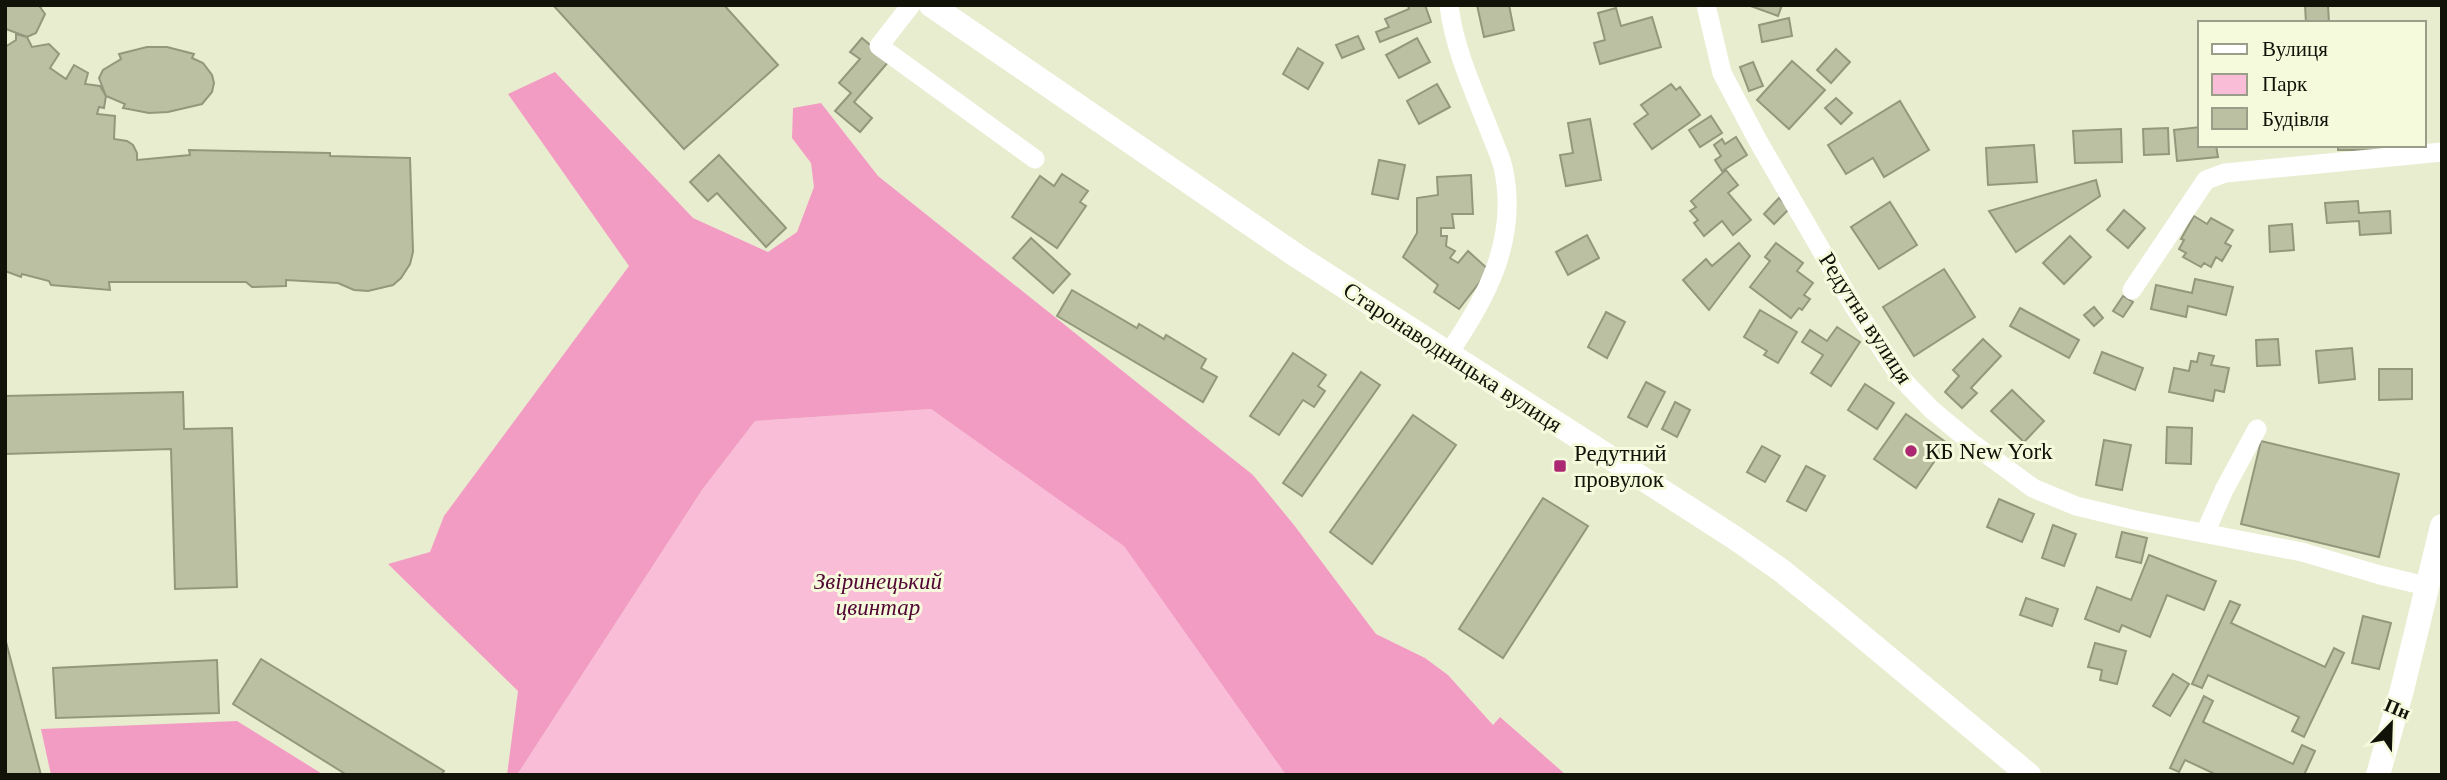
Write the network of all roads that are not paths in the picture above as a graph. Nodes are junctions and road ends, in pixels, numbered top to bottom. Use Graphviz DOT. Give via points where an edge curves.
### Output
graph roads {
  1 [pos="911,5"];
  2 [pos="931,5"];
  3 [pos="1449,5"];
  4 [pos="1706,5"];
  5 [pos="2442,152"];
  6 [pos="1035,159"];
  7 [pos="2132,290"];
  8 [pos="1448,355"];
  9 [pos="2257,429"];
  10 [pos="2442,526"];
  11 [pos="2205,533"];
  12 [pos="2426,586"];
  13 [pos="2029,775"];
  14 [pos="2378,775"];
  1 -- 6 [label="street" via="879,46"];
  2 -- 8 [label="main road, Старонаводницька вулиця"];
  3 -- 8 [label="street" via="1465,68 1503,166 1508,204 1504,240 1488,292"];
  4 -- 11 [label="street, Редутна вулиця" via="1722,73 1853,305 1901,378 1932,410 2033,488 2076,506"];
  5 -- 7 [label="street" via="2225,173 2206,180"];
  8 -- 13 [label="main road, Старонаводницька вулиця" via="1782,571"];
  9 -- 11 [label="street"];
  10 -- 12 [label="main road"];
  11 -- 12 [label="street, Редутна вулиця" via="2302,552"];
  12 -- 14 [label="main road"];
}
